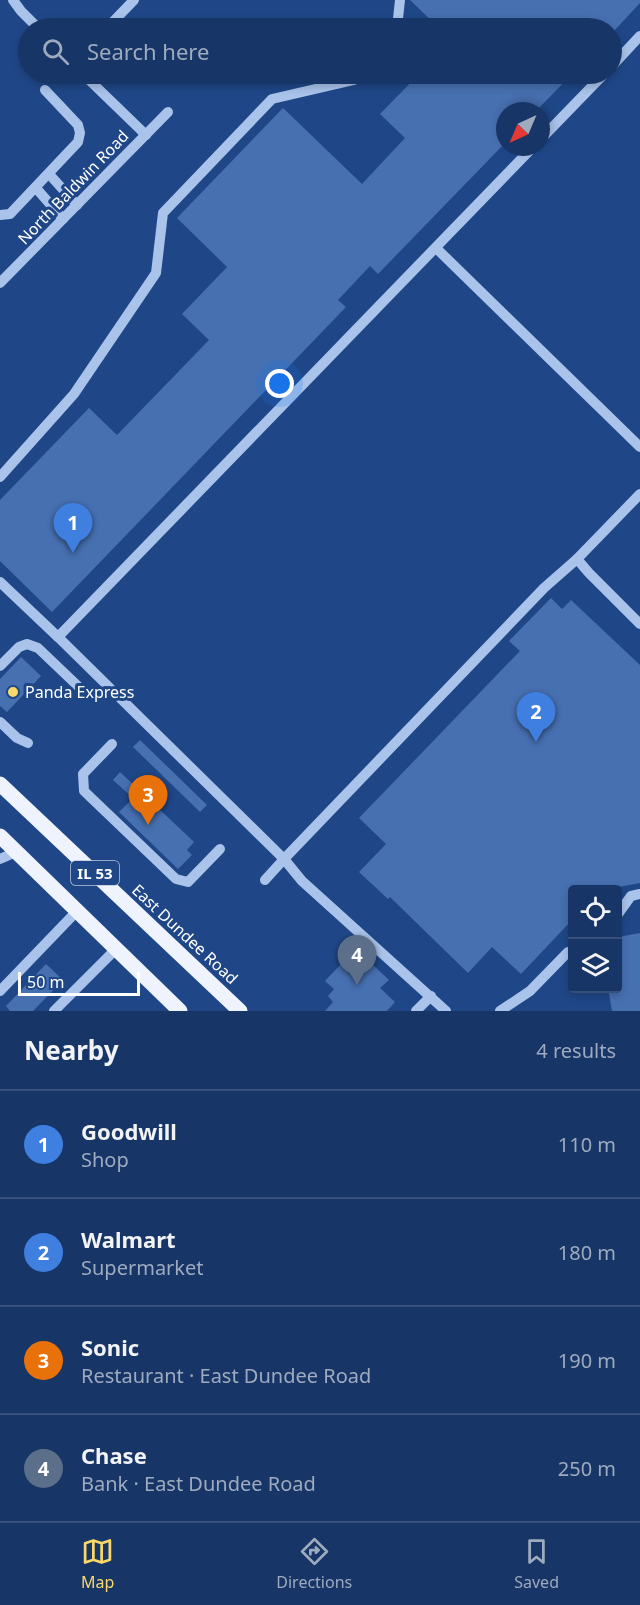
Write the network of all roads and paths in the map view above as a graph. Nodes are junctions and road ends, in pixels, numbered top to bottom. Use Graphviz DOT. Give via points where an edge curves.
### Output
graph roads {
  1 [pos="13,0"];
  2 [pos="134,0"];
  3 [pos="400,0"];
  4 [pos="28,18"];
  5 [pos="117,18"];
  6 [pos="398,18"];
  7 [pos="640,36"];
  8 [pos="622,55"];
  9 [pos="93,84"];
  10 [pos="340,84"];
  11 [pos="594,84"];
  12 [pos="45,90"];
  13 [pos="168,112"];
  14 [pos="550,130"];
  15 [pos="146,135"];
  16 [pos="524,156"];
  17 [pos="49,174"];
  18 [pos="36,188"];
  19 [pos="77,205"];
  20 [pos="0,215"];
  21 [pos="63,219"];
  22 [pos="436,248"];
  23 [pos="0,283"];
  24 [pos="640,447"];
  25 [pos="0,477"];
  26 [pos="640,494"];
  27 [pos="577,559"];
  28 [pos="0,582"];
  29 [pos="640,624"];
  30 [pos="58,637"];
  31 [pos="0,666"];
  32 [pos="81,689"];
  33 [pos="0,722"];
  34 [pos="28,743"];
  35 [pos="112,744"];
  36 [pos="2,786"];
  37 [pos="0,836"];
  38 [pos="220,849"];
  39 [pos="16,852"];
  40 [pos="0,859"];
  41 [pos="284,860"];
  42 [pos="265,880"];
  43 [pos="640,894"];
  44 [pos="622,908"];
  45 [pos="77,911"];
  46 [pos="116,949"];
  47 [pos="567,952"];
  48 [pos="0,991"];
  49 [pos="431,996"];
  50 [pos="54,1011"];
  51 [pos="180,1011"];
  52 [pos="240,1011"];
  53 [pos="416,1011"];
  54 [pos="446,1011"];
  55 [pos="500,1011"];
  1 -- 4 [label="street"];
  2 -- 5 [label="street"];
  3 -- 6 [label="street"];
  7 -- 8 [label="street"];
  9 -- 15 [label="street"];
  10 -- 25 [label="street" via="272,99 163,213 156,273 74,394"];
  11 -- 14 [label="street"];
  12 -- 17 [label="street" via="78,125 80,133 78,142"];
  13 -- 15 [label="street, North Baldwin Road"];
  15 -- 19 [label="street, North Baldwin Road"];
  16 -- 22 [label="street"];
  17 -- 18 [label="street"];
  17 -- 19 [label="street"];
  18 -- 20 [label="street" via="10,214"];
  18 -- 21 [label="street"];
  19 -- 21 [label="street, North Baldwin Road"];
  21 -- 23 [label="street, North Baldwin Road"];
  22 -- 24 [label="street"];
  22 -- 30 [label="street"];
  26 -- 27 [label="street"];
  27 -- 29 [label="street"];
  27 -- 41 [label="street" via="544,588"];
  28 -- 30 [label="street"];
  30 -- 41 [label="street"];
  31 -- 32 [label="street" via="27,644 38,648"];
  33 -- 34 [label="street"];
  35 -- 38 [label="street" via="82,774 84,791 92,799 176,879 189,882"];
  36 -- 52 [label="main road, East Dundee Road / IL 53"];
  37 -- 39 [label="main road, IL 53"];
  39 -- 40 [label="street"];
  39 -- 45 [label="main road, IL 53"];
  41 -- 42 [label="street"];
  41 -- 49 [label="street" via="302,881"];
  43 -- 44 [label="street" via="631,896"];
  45 -- 46 [label="main road, IL 53"];
  45 -- 48 [label="street"];
  46 -- 50 [label="street"];
  46 -- 51 [label="main road, IL 53"];
  47 -- 55 [label="street" via="530,991"];
  49 -- 53 [label="street"];
  49 -- 54 [label="street"];
}
